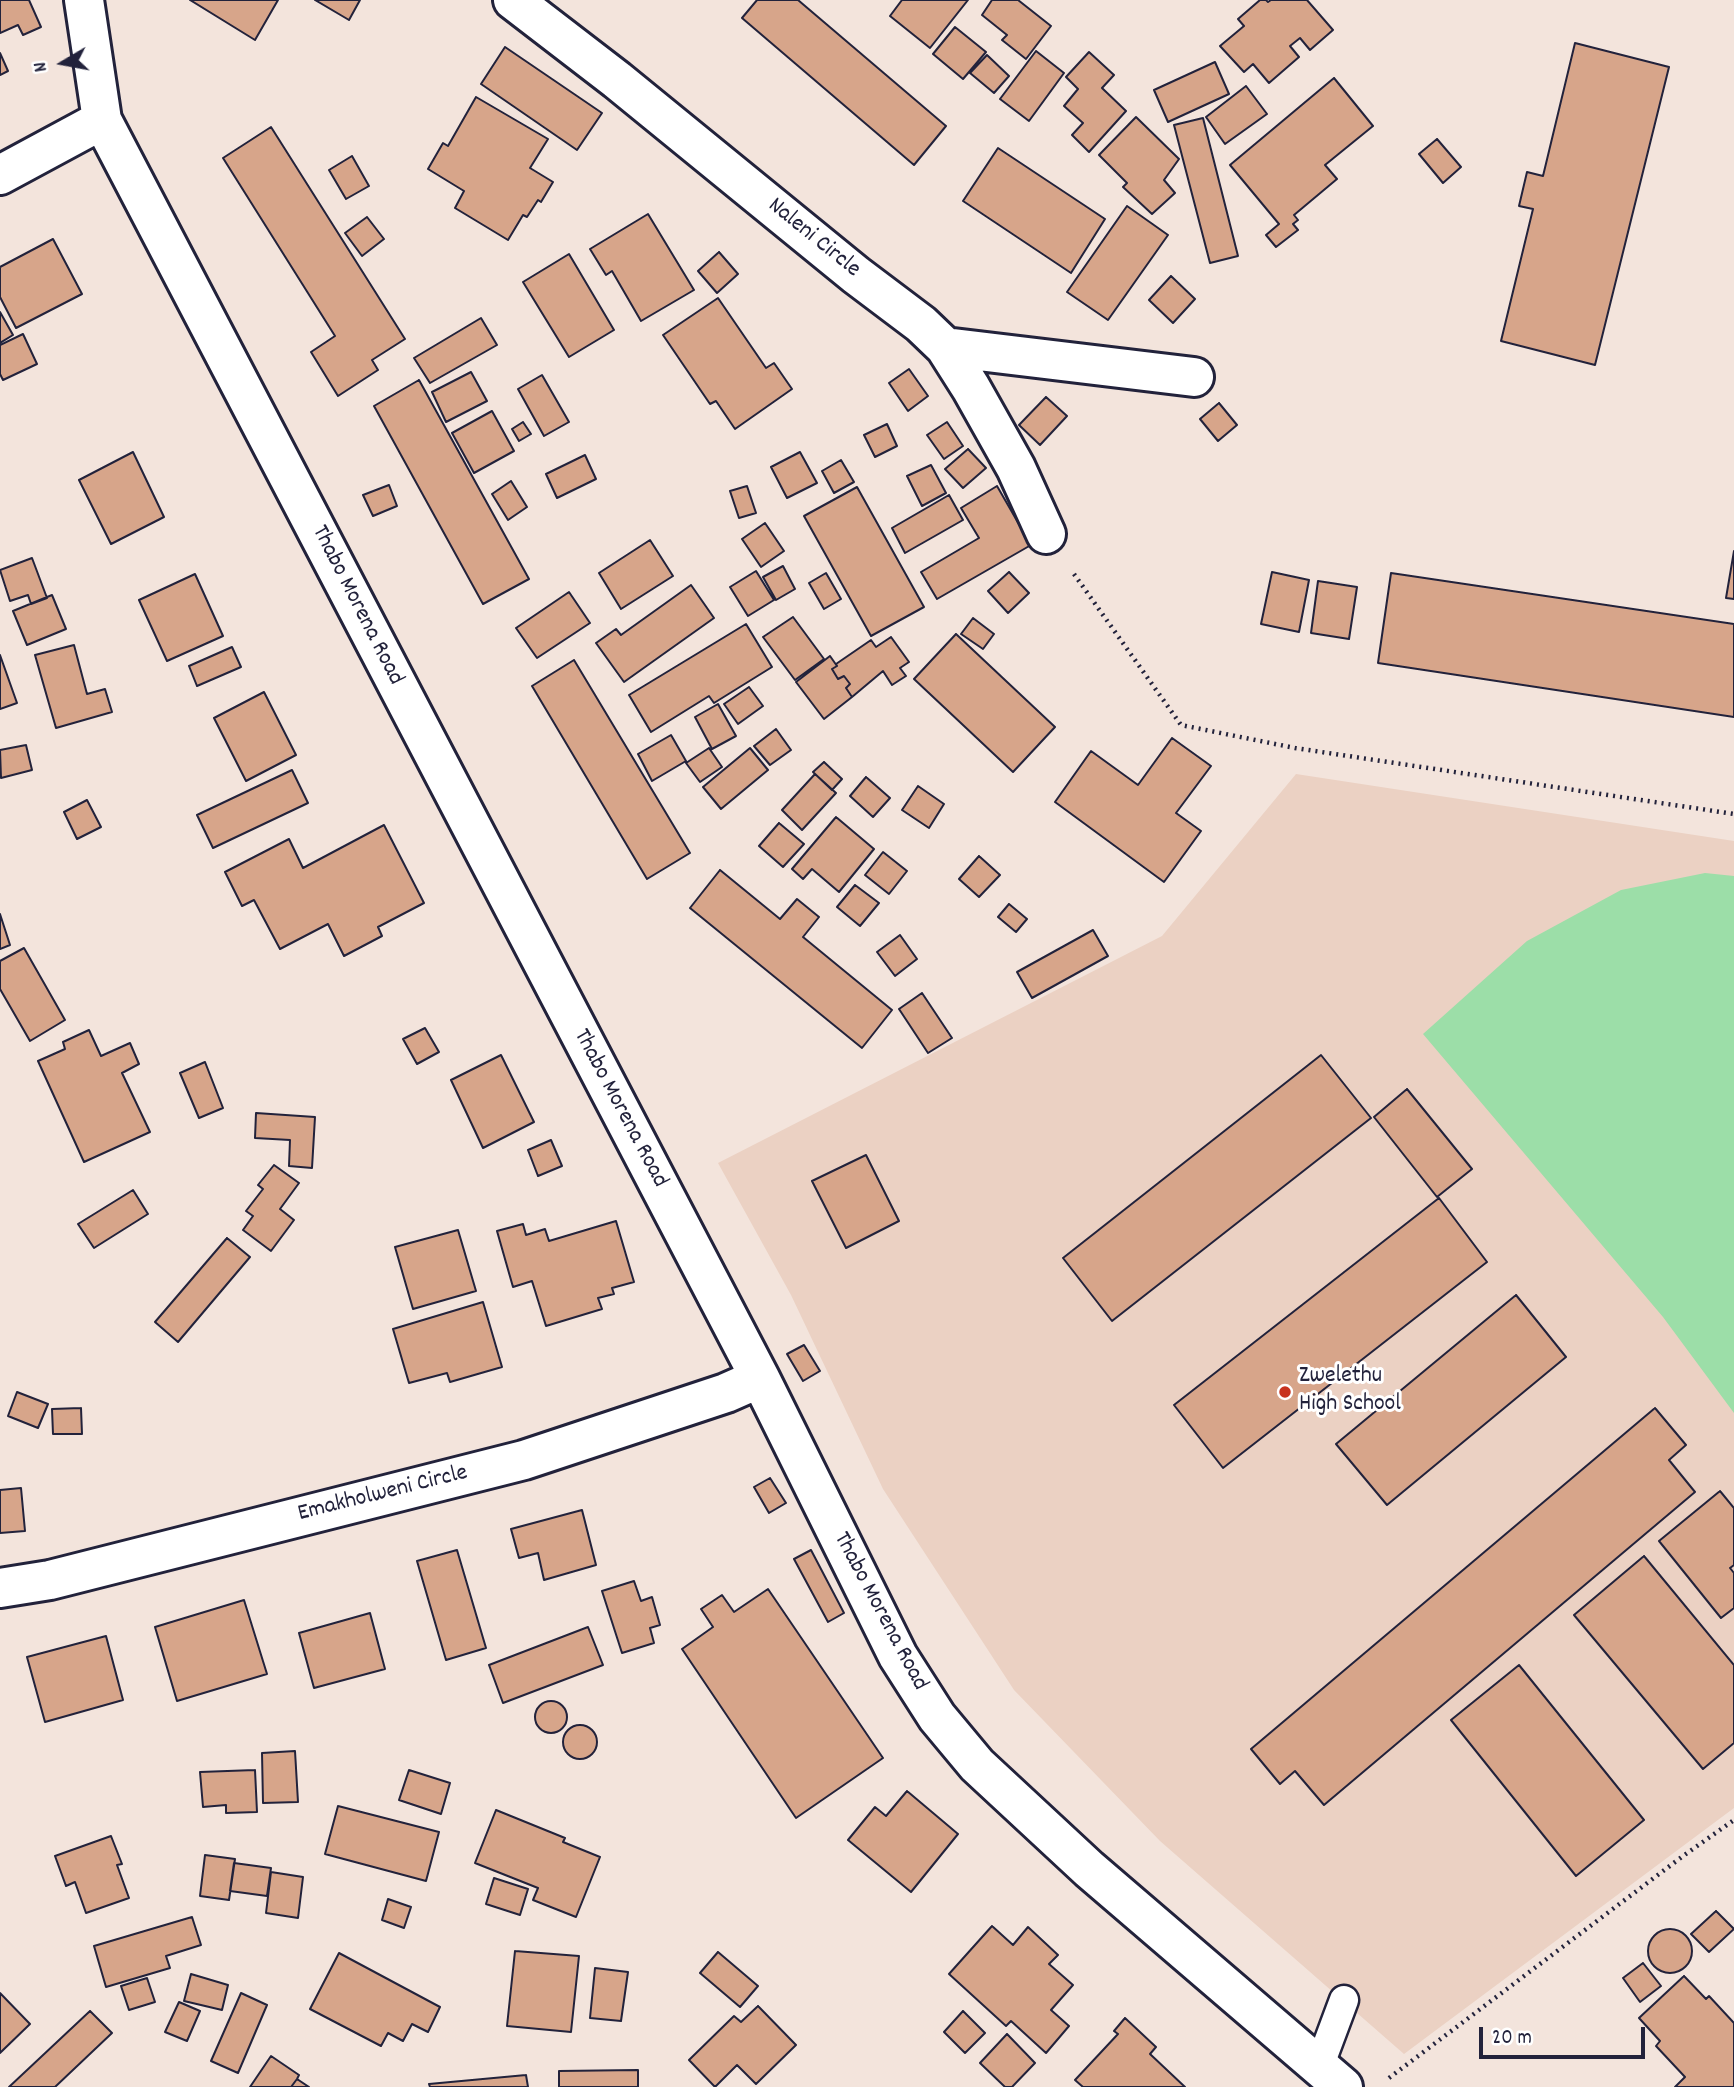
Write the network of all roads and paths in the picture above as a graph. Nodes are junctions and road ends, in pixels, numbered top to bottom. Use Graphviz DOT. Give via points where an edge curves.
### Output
graph roads {
  1 [pos="84,0"];
  2 [pos="513,0"];
  3 [pos="102,120"];
  4 [pos="0,175"];
  5 [pos="945,347"];
  6 [pos="1194,377"];
  7 [pos="1046,534"];
  8 [pos="1734,814"];
  9 [pos="760,1378"];
  10 [pos="0,1588"];
  11 [pos="1734,1820"];
  12 [pos="1344,2000"];
  13 [pos="1331,2077"];
  14 [pos="1388,2079"];
  1 -- 3 [label="street, Thabo Morena Road"];
  2 -- 5 [label="street, Naleni Circle"];
  3 -- 4 [label="street"];
  3 -- 9 [label="street, Thabo Morena Road"];
  5 -- 6 [label="street"];
  5 -- 7 [label="street, Naleni Circle" via="1016,468"];
  7 -- 8 [label="path" via="1181,725 1295,748"];
  9 -- 10 [label="street, Emakholweni Circle" via="524,1460 50,1580"];
  9 -- 13 [label="street, Thabo Morena Road" via="898,1656 937,1717 977,1765 1089,1869"];
  11 -- 14 [label="path"];
  12 -- 13 [label="lane"];
}
